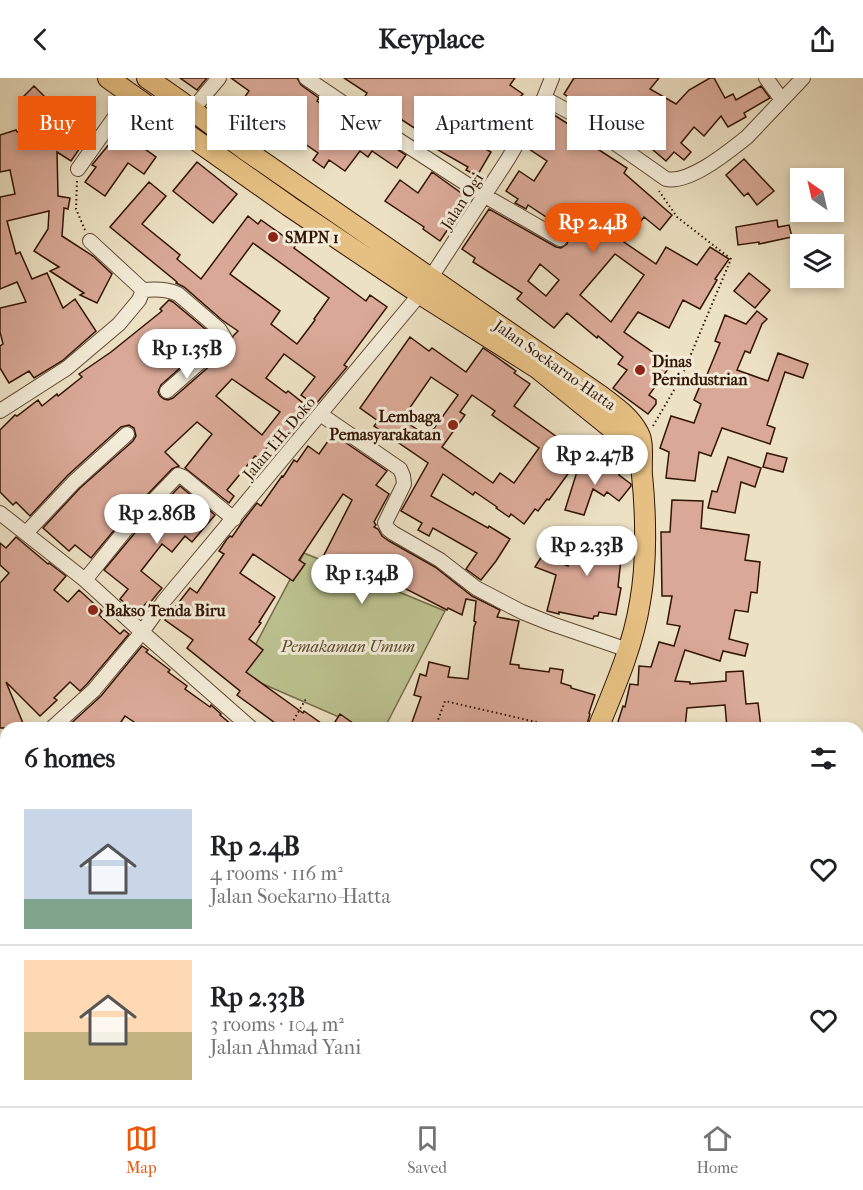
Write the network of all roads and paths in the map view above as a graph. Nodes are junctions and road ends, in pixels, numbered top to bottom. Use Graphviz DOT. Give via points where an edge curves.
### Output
graph roads {
  1 [pos="108,78"];
  2 [pos="147,78"];
  3 [pos="219,78"];
  4 [pos="306,78"];
  5 [pos="552,78"];
  6 [pos="766,78"];
  7 [pos="803,78"];
  8 [pos="131,94"];
  9 [pos="134,96"];
  10 [pos="173,96"];
  11 [pos="545,96"];
  12 [pos="195,98"];
  13 [pos="782,100"];
  14 [pos="555,104"];
  15 [pos="195,112"];
  16 [pos="195,139"];
  17 [pos="513,150"];
  18 [pos="78,170"];
  19 [pos="659,190"];
  20 [pos="485,196"];
  21 [pos="560,239"];
  22 [pos="90,241"];
  23 [pos="431,278"];
  24 [pos="143,290"];
  25 [pos="420,294"];
  26 [pos="167,391"];
  27 [pos="0,411"];
  28 [pos="320,414"];
  29 [pos="127,434"];
  30 [pos="641,445"];
  31 [pos="0,513"];
  32 [pos="234,519"];
  33 [pos="26,533"];
  34 [pos="85,580"];
  35 [pos="142,632"];
  36 [pos="628,650"];
  37 [pos="307,697"];
  38 [pos="59,722"];
  39 [pos="243,722"];
  40 [pos="292,722"];
  41 [pos="437,722"];
  42 [pos="536,722"];
  43 [pos="600,722"];
  1 -- 8 [label="highway, Jalan Soekarno-Hatta"];
  2 -- 10 [label="highway, Jalan Soekarno-Hatta"];
  3 -- 12 [label="street"];
  4 -- 20 [label="street"];
  5 -- 11 [label="street, Jalan Ogi"];
  6 -- 13 [label="street"];
  7 -- 13 [label="street"];
  8 -- 9 [label="highway, Jalan Soekarno-Hatta"];
  8 -- 18 [label="street"];
  13 -- 14 [label="street" via="738,144 700,170 673,181"];
  15 -- 23 [label="highway, Jalan Soekarno-Hatta"];
  16 -- 25 [label="highway, Jalan Soekarno-Hatta"];
  17 -- 20 [label="street, Jalan Ogi"];
  18 -- 22 [label="path" via="76,209"];
  19 -- 30 [label="path" via="677,217 731,259 681,378"];
  20 -- 21 [label="street"];
  20 -- 23 [label="street, Jalan Ogi"];
  22 -- 24 [label="street"];
  23 -- 25 [label="street"];
  23 -- 30 [label="highway, Jalan Soekarno-Hatta" via="608,400 627,417"];
  24 -- 26 [label="street" via="178,294 224,337"];
  24 -- 27 [label="street" via="119,324 102,339 67,368"];
  25 -- 28 [label="street, Jalan I.H. Doko"];
  25 -- 30 [label="highway, Jalan Soekarno-Hatta" via="537,369"];
  28 -- 32 [label="street, Jalan I.H. Doko"];
  28 -- 36 [label="street" via="400,469 404,484 385,523 388,530 440,560 476,588 522,612"];
  29 -- 33 [label="street"];
  30 -- 36 [label="highway" via="644,576"];
  31 -- 33 [label="street"];
  32 -- 34 [label="street" via="178,475 127,528"];
  32 -- 35 [label="street, Jalan I.H. Doko"];
  33 -- 34 [label="street"];
  34 -- 35 [label="street"];
  35 -- 38 [label="street, Jalan I.H. Doko" via="94,690"];
  35 -- 39 [label="street"];
  36 -- 43 [label="highway"];
  37 -- 40 [label="path"];
  41 -- 42 [label="path" via="445,701"];
}
